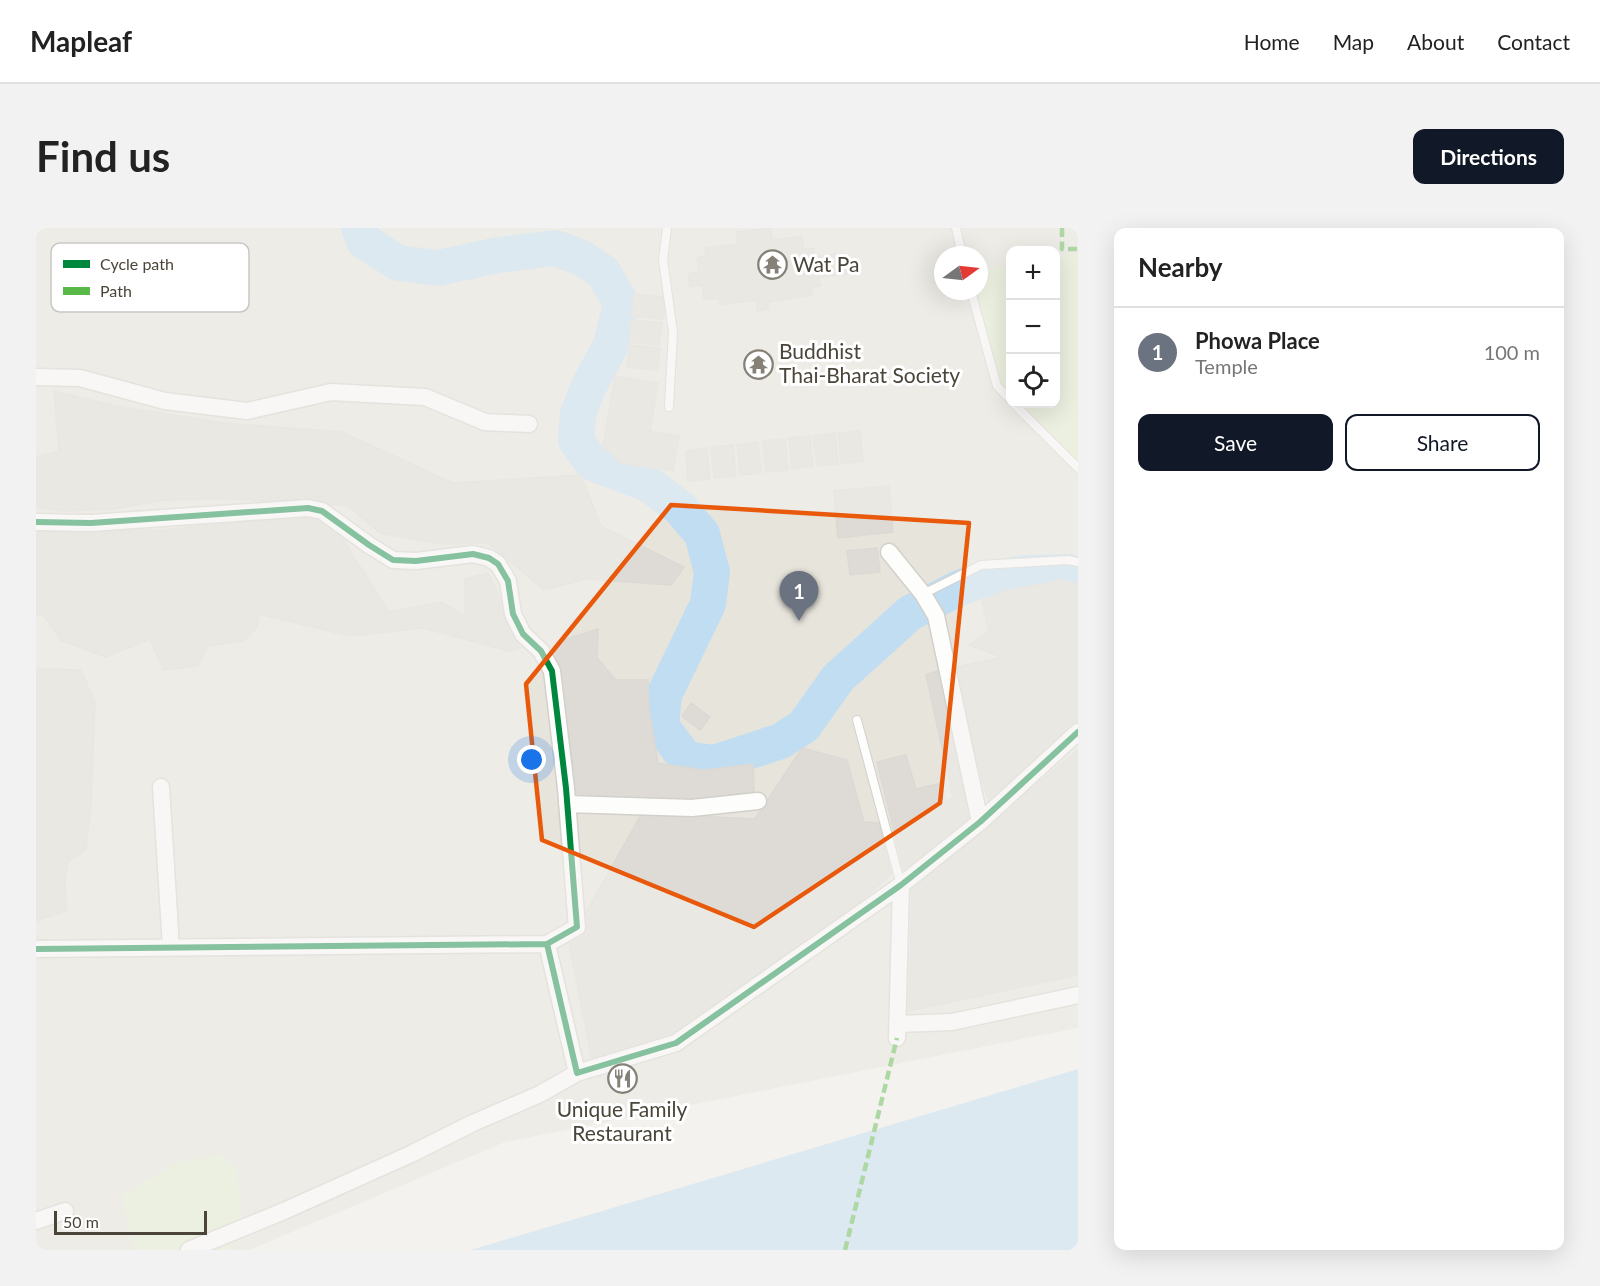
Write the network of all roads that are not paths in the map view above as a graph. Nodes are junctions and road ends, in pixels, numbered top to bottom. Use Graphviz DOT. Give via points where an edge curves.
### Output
graph roads {
  1 [pos="667,228"];
  2 [pos="956,228"];
  3 [pos="960,246"];
  4 [pos="973,300"];
  5 [pos="36,377"];
  6 [pos="1006,395"];
  7 [pos="669,407"];
  8 [pos="1018,408"];
  9 [pos="529,424"];
  10 [pos="1078,468"];
  11 [pos="36,522"];
  12 [pos="889,552"];
  13 [pos="1078,562"];
  14 [pos="923,594"];
  15 [pos="857,720"];
  16 [pos="1078,732"];
  17 [pos="161,787"];
  18 [pos="758,801"];
  19 [pos="567,804"];
  20 [pos="981,822"];
  21 [pos="902,885"];
  22 [pos="547,944"];
  23 [pos="171,947"];
  24 [pos="36,949"];
  25 [pos="1078,995"];
  26 [pos="577,1073"];
  27 [pos="65,1210"];
  28 [pos="36,1221"];
  29 [pos="189,1250"];
  1 -- 7 [label="lane" via="663,260 672,332"];
  2 -- 3 [label="lane"];
  4 -- 6 [label="lane" via="997,386"];
  5 -- 9 [label="street" via="80,378 165,401 248,411 331,392 424,397 485,422"];
  8 -- 10 [label="lane"];
  11 -- 19 [label="street" via="91,523 308,508 322,511 393,560 473,554 489,558 498,564 508,581 513,614 523,634 541,651 552,671"];
  12 -- 14 [label="street"];
  13 -- 14 [label="lane" via="981,565"];
  14 -- 20 [label="street" via="936,616"];
  15 -- 21 [label="lane"];
  16 -- 20 [label="street"];
  17 -- 23 [label="street"];
  18 -- 19 [label="street" via="692,808"];
  19 -- 22 [label="street" via="577,927"];
  20 -- 21 [label="street"];
  21 -- 25 [label="street" via="897,1031"];
  21 -- 26 [label="street" via="676,1043"];
  22 -- 23 [label="street"];
  22 -- 26 [label="street"];
  23 -- 24 [label="street"];
  26 -- 29 [label="street" via="411,1154"];
  27 -- 28 [label="street"];
}
